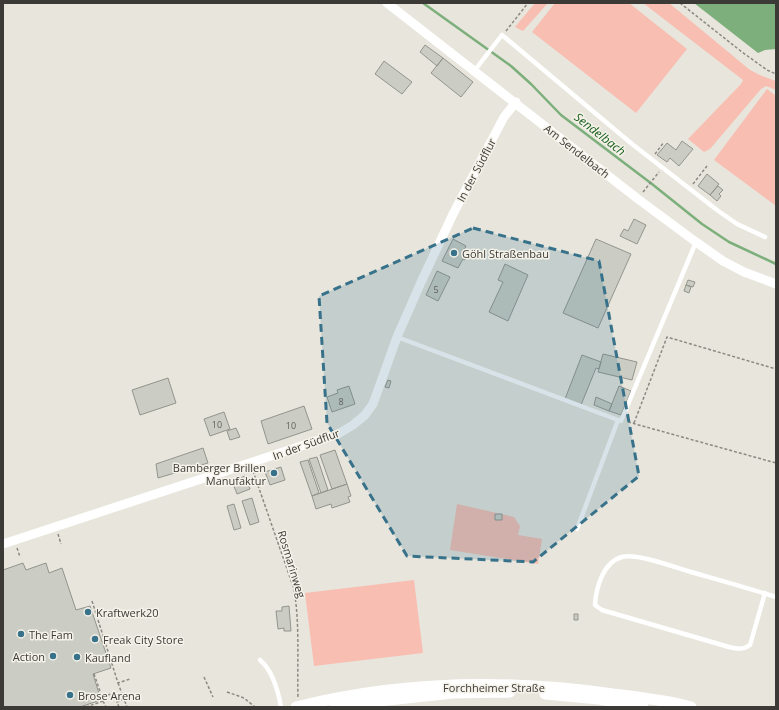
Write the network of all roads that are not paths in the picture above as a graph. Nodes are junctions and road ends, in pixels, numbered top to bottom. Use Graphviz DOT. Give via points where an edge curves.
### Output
graph roads {
  1 [pos="387,3"];
  2 [pos="475,70"];
  3 [pos="516,102"];
  4 [pos="765,237"];
  5 [pos="696,242"];
  6 [pos="776,284"];
  7 [pos="397,337"];
  8 [pos="620,421"];
  9 [pos="577,529"];
  10 [pos="3,544"];
  11 [pos="765,594"];
  12 [pos="776,597"];
  13 [pos="260,660"];
  14 [pos="297,702"];
  15 [pos="281,707"];
  16 [pos="336,707"];
  17 [pos="643,707"];
  18 [pos="691,707"];
  1 -- 2 [label="street, Am Sendelbach"];
  2 -- 3 [label="street, Am Sendelbach"];
  2 -- 4 [label="lane" via="502,35 690,189 737,224"];
  3 -- 5 [label="street, Am Sendelbach"];
  3 -- 7 [label="street, In der Südflur" via="504,117 454,212"];
  5 -- 6 [label="street, Am Sendelbach" via="723,261"];
  5 -- 8 [label="lane"];
  7 -- 8 [label="lane"];
  7 -- 10 [label="street, In der Südflur" via="373,404 353,425 338,434"];
  8 -- 9 [label="lane"];
  11 -- 11 [label="lane" via="633,556 611,562 603,573 595,605 602,610 736,649 745,649 750,645"];
  11 -- 12 [label="lane"];
  13 -- 15 [label="lane" via="271,674"];
  14 -- 18 [label="street, Forchheimer Straße" via="396,690 479,684 570,688"];
  16 -- 17 [label="street, Forchheimer Straße" via="453,693 508,692 599,699"];
}
